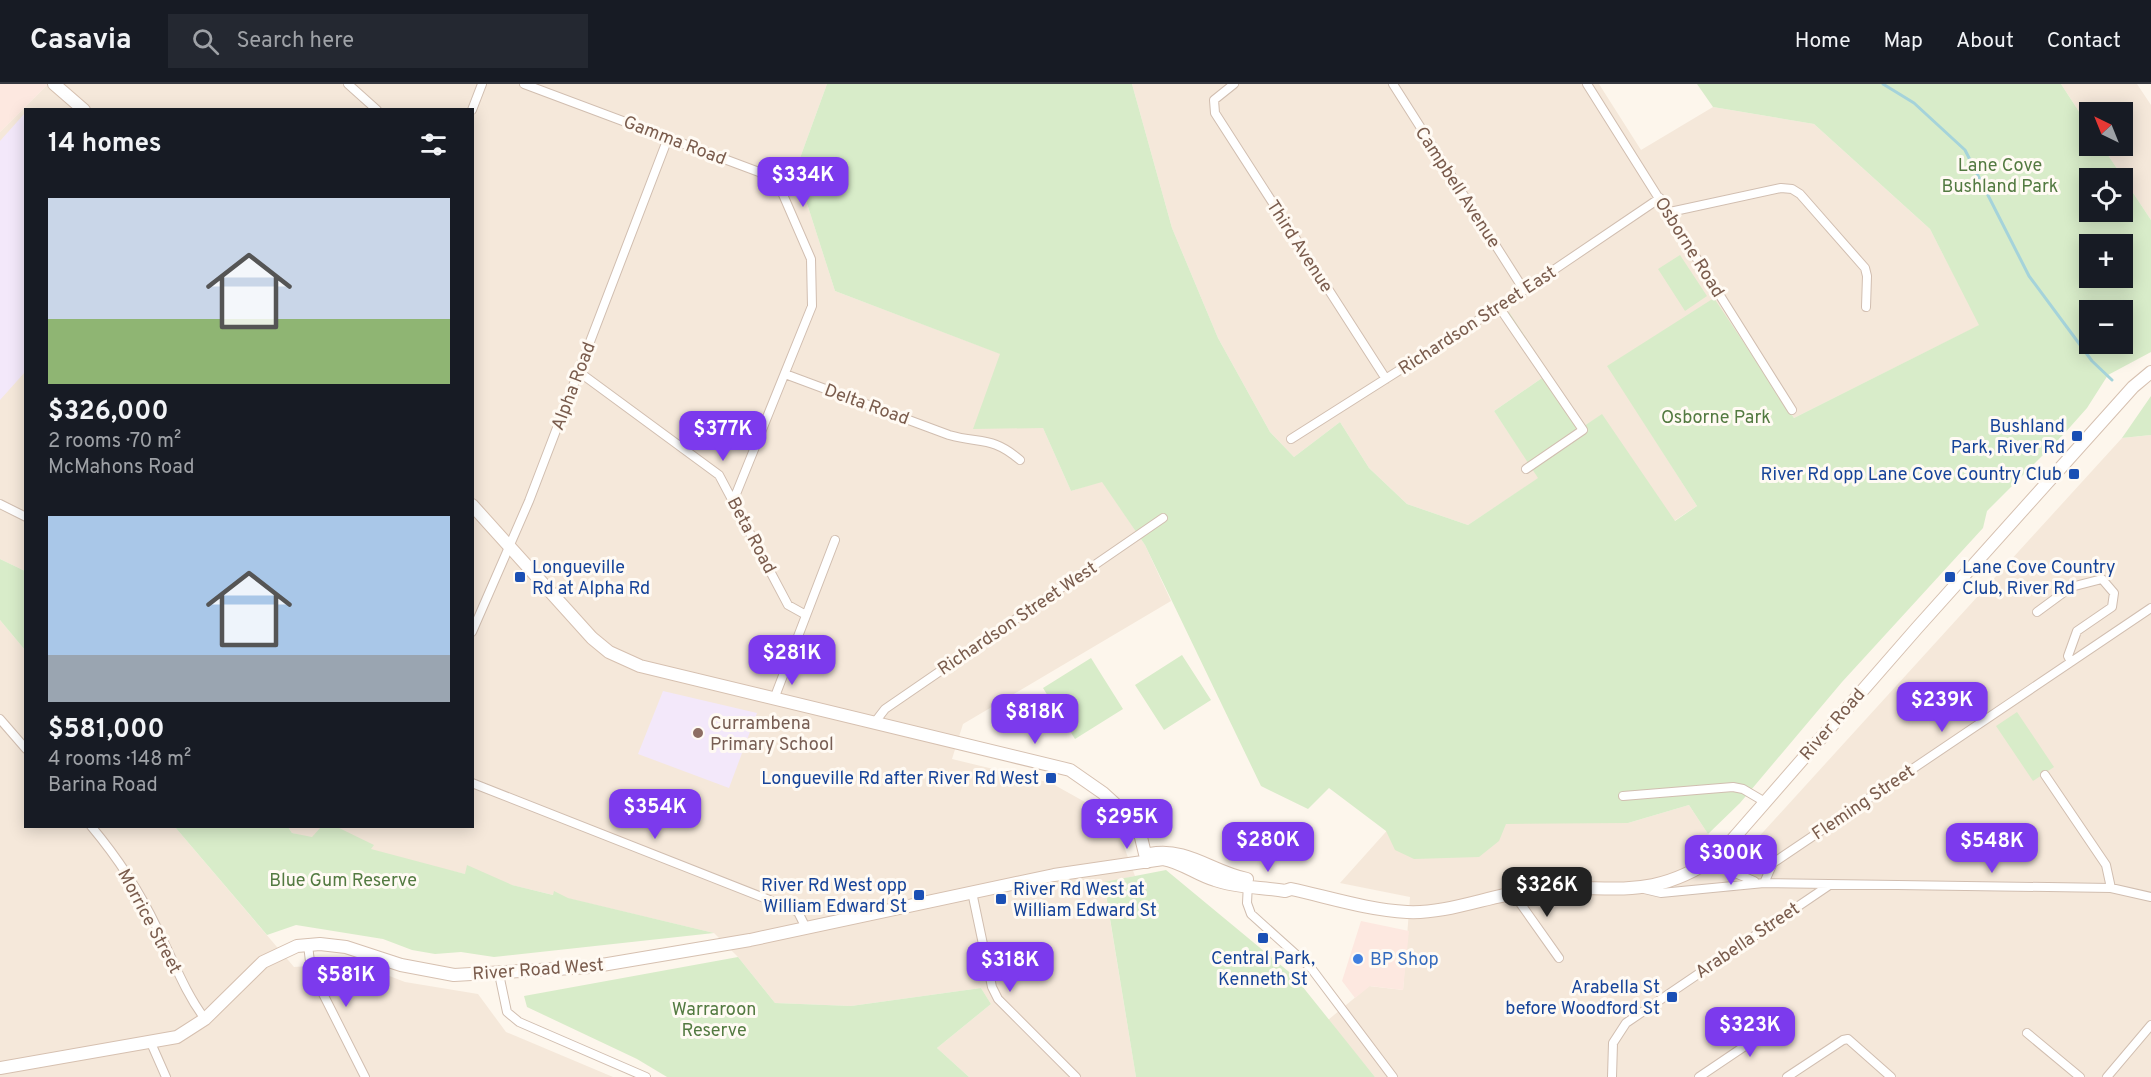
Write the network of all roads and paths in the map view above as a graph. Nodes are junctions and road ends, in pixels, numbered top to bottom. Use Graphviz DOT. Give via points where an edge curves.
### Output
graph roads {
  1 [pos="54,84"];
  2 [pos="348,84"];
  3 [pos="482,84"];
  4 [pos="524,84"];
  5 [pos="1234,84"];
  6 [pos="1393,84"];
  7 [pos="1587,84"];
  8 [pos="82,108"];
  9 [pos="375,108"];
  10 [pos="473,108"];
  11 [pos="668,138"];
  12 [pos="1660,198"];
  13 [pos="1670,212"];
  14 [pos="1524,290"];
  15 [pos="1499,307"];
  16 [pos="1866,307"];
  17 [pos="579,372"];
  18 [pos="2151,372"];
  19 [pos="785,374"];
  20 [pos="1386,379"];
  21 [pos="1792,410"];
  22 [pos="1291,439"];
  23 [pos="1020,460"];
  24 [pos="1526,469"];
  25 [pos="734,498"];
  26 [pos="0,504"];
  27 [pos="474,507"];
  28 [pos="24,516"];
  29 [pos="1163,518"];
  30 [pos="835,540"];
  31 [pos="509,546"];
  32 [pos="2151,608"];
  33 [pos="2037,612"];
  34 [pos="806,615"];
  35 [pos="474,627"];
  36 [pos="2071,662"];
  37 [pos="774,699"];
  38 [pos="0,719"];
  39 [pos="876,722"];
  40 [pos="24,747"];
  41 [pos="2045,776"];
  42 [pos="474,784"];
  43 [pos="1623,796"];
  44 [pos="1765,802"];
  45 [pos="93,828"];
  46 [pos="1719,855"];
  47 [pos="1146,858"];
  48 [pos="1248,883"];
  49 [pos="1764,883"];
  50 [pos="1828,885"];
  51 [pos="1640,888"];
  52 [pos="2111,888"];
  53 [pos="1291,889"];
  54 [pos="972,892"];
  55 [pos="1513,893"];
  56 [pos="2151,897"];
  57 [pos="806,928"];
  58 [pos="308,945"];
  59 [pos="1559,958"];
  60 [pos="499,974"];
  61 [pos="205,1019"];
  62 [pos="1785,1019"];
  63 [pos="2151,1026"];
  64 [pos="2027,1033"];
  65 [pos="151,1043"];
  66 [pos="0,1068"];
  67 [pos="166,1077"];
  68 [pos="365,1077"];
  69 [pos="646,1077"];
  70 [pos="1076,1077"];
  71 [pos="1393,1077"];
  72 [pos="1612,1077"];
  73 [pos="1699,1077"];
  74 [pos="1786,1077"];
  75 [pos="1891,1077"];
  76 [pos="2080,1077"];
  77 [pos="2107,1077"];
  1 -- 8 [label="main road"];
  2 -- 9 [label="street"];
  3 -- 10 [label="street"];
  4 -- 11 [label="street, Gamma Road"];
  5 -- 20 [label="street, Third Avenue" via="1215,100 1215,113"];
  6 -- 14 [label="street, Campbell Avenue"];
  7 -- 12 [label="street, Osborne Road"];
  11 -- 17 [label="street, Alpha Road"];
  11 -- 19 [label="street, Gamma Road" via="759,172 782,190 811,259 812,306"];
  12 -- 13 [label="street, Osborne Road"];
  12 -- 14 [label="street, Richardson Street East"];
  13 -- 16 [label="street" via="1781,188 1792,189 1865,268"];
  13 -- 21 [label="street, Osborne Road"];
  14 -- 15 [label="street, Richardson Street East"];
  15 -- 20 [label="street, Richardson Street East"];
  15 -- 24 [label="street" via="1583,430"];
  17 -- 25 [label="street, Beta Road" via="719,475"];
  17 -- 31 [label="street, Alpha Road"];
  18 -- 44 [label="main road, River Road" via="2133,387"];
  19 -- 23 [label="street, Delta Road" via="949,435 994,442"];
  19 -- 25 [label="street, Gamma Road"];
  20 -- 22 [label="street, Richardson Street East"];
  25 -- 34 [label="street, Beta Road" via="788,605"];
  26 -- 28 [label="street"];
  27 -- 31 [label="main road"];
  29 -- 39 [label="street, Richardson Street West" via="885,709"];
  30 -- 34 [label="street"];
  31 -- 35 [label="street, Alpha Road"];
  31 -- 37 [label="main road" via="609,652 640,666"];
  32 -- 36 [label="street, Fleming Street"];
  33 -- 36 [label="street" via="2071,587 2102,579 2114,593 2112,607 2077,631 2068,656"];
  34 -- 37 [label="street"];
  36 -- 49 [label="street, Fleming Street" via="1773,863"];
  37 -- 39 [label="main road"];
  38 -- 40 [label="street"];
  39 -- 47 [label="main road" via="1070,770 1134,821"];
  41 -- 52 [label="street" via="2106,865"];
  42 -- 57 [label="street" via="787,907 798,912"];
  43 -- 44 [label="street" via="1733,787"];
  44 -- 46 [label="main road, River Road"];
  45 -- 61 [label="street, Morrice Street" via="114,855 156,925 191,999"];
  46 -- 49 [label="street" via="1742,877"];
  46 -- 51 [label="main road, River Road" via="1683,877"];
  47 -- 48 [label="main road, River Road West" via="1175,852"];
  47 -- 54 [label="main road, River Road West" via="1112,861 1106,866"];
  48 -- 53 [label="main road, River Road West"];
  48 -- 71 [label="street" via="1249,909 1255,919 1311,968"];
  49 -- 50 [label="street"];
  49 -- 51 [label="street" via="1661,893"];
  50 -- 52 [label="street"];
  50 -- 72 [label="street, Arabella Street" via="1626,1023 1613,1042"];
  51 -- 55 [label="main road, River Road"];
  52 -- 56 [label="street"];
  53 -- 55 [label="main road, River Road" via="1404,912"];
  54 -- 57 [label="main road, River Road West"];
  54 -- 70 [label="street" via="998,999"];
  55 -- 59 [label="street"];
  57 -- 60 [label="main road, River Road West" via="590,967"];
  58 -- 60 [label="main road, River Road West" via="345,947 401,965 454,975"];
  58 -- 61 [label="main road, River Road West" via="286,950 263,962"];
  58 -- 68 [label="street" via="311,970"];
  60 -- 69 [label="street" via="507,1012 519,1022"];
  61 -- 65 [label="main road, River Road West" via="187,1032"];
  62 -- 73 [label="street"];
  63 -- 77 [label="street"];
  64 -- 76 [label="street"];
  65 -- 66 [label="main road, River Road West"];
  65 -- 67 [label="street"];
  74 -- 75 [label="street" via="1848,1039"];
}
